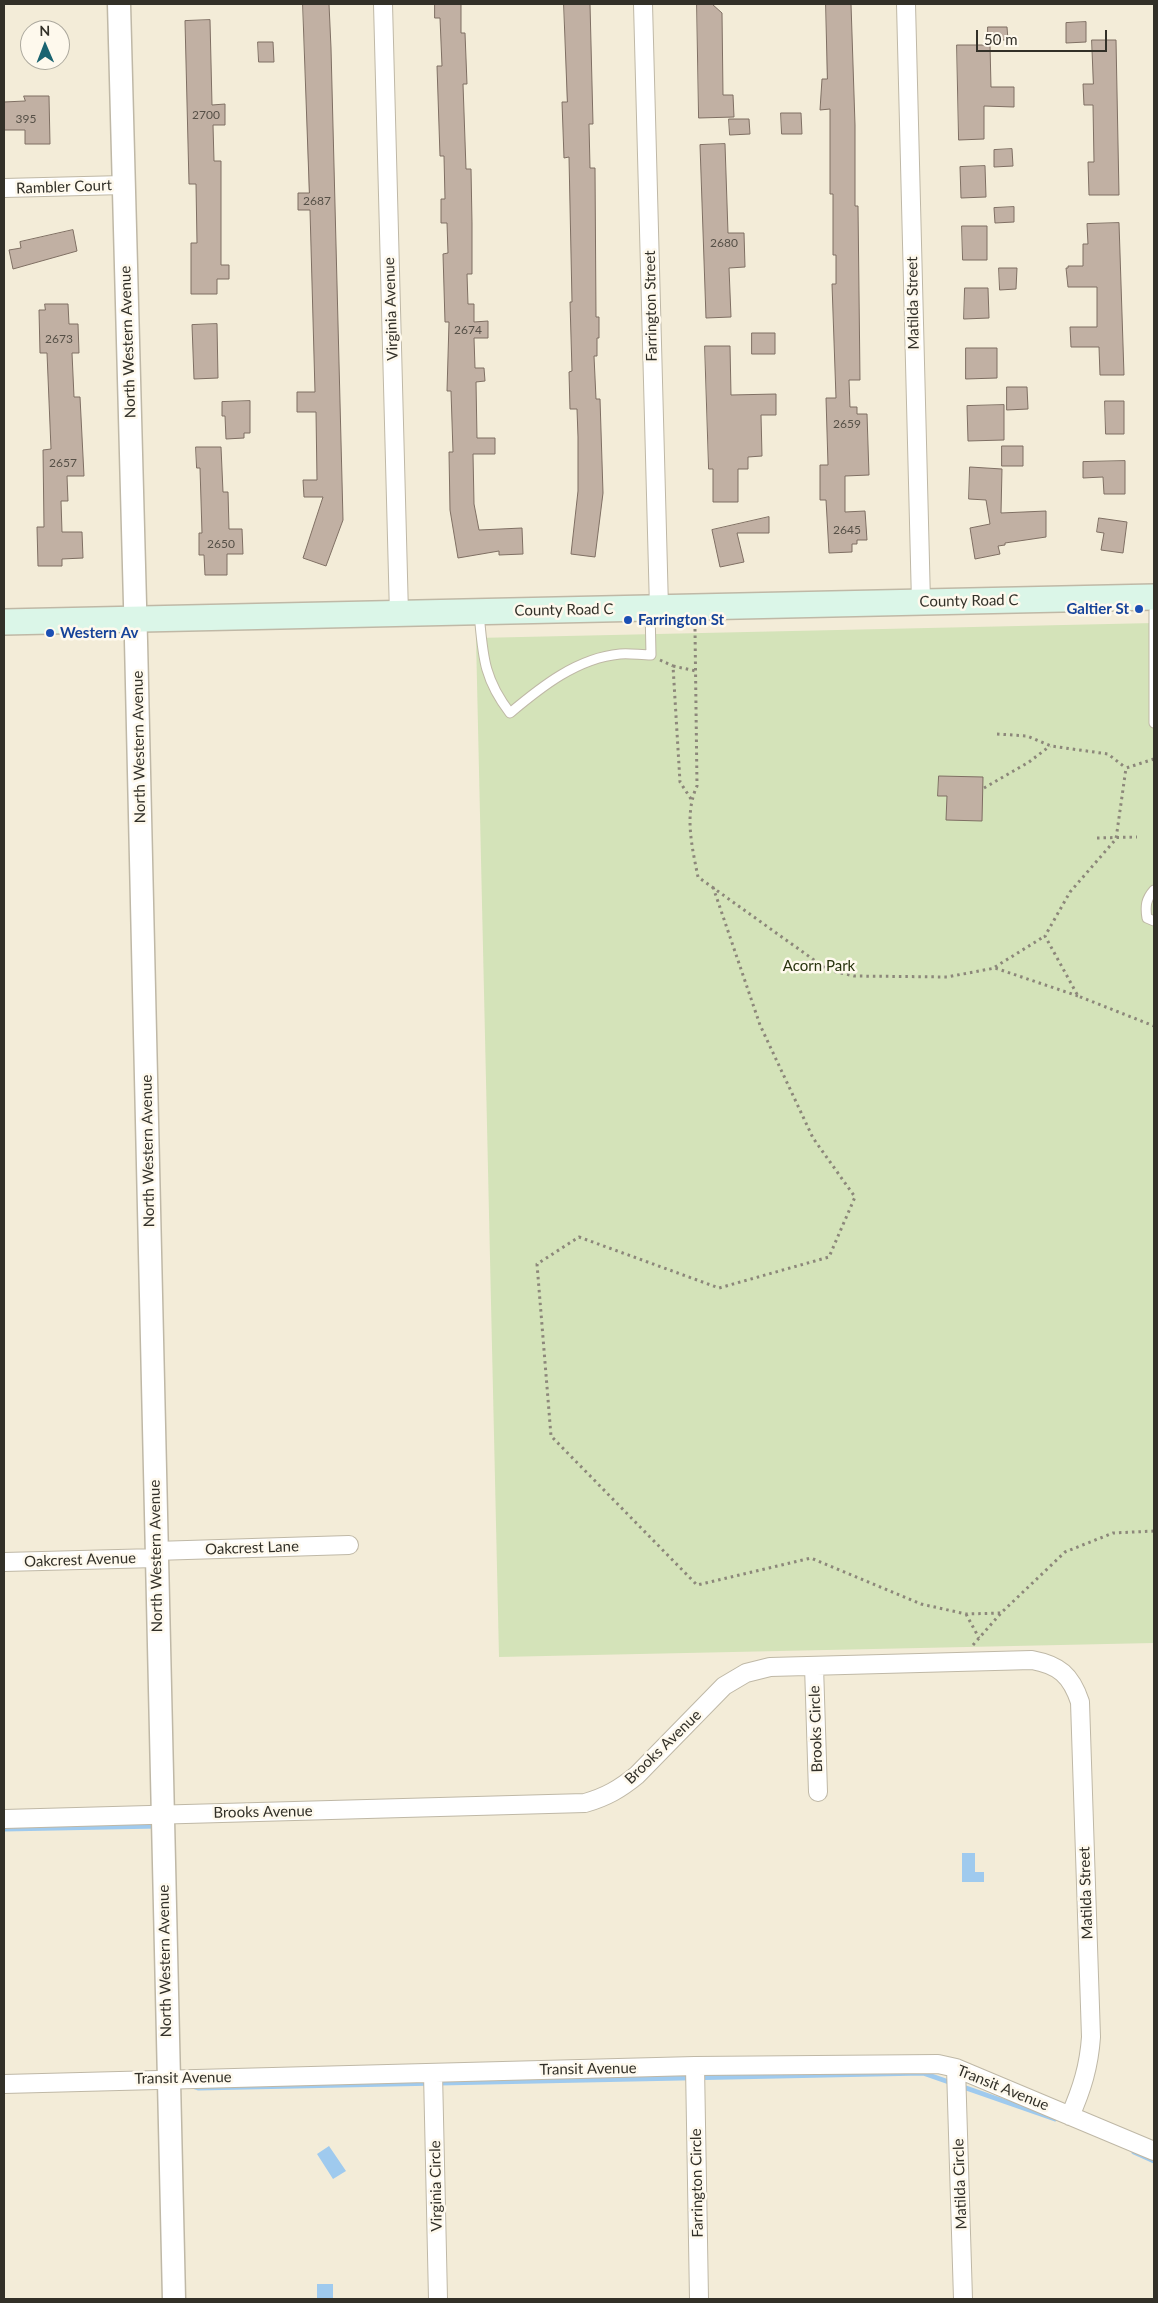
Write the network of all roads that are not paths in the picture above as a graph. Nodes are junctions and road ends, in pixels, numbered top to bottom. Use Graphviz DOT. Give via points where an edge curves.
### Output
graph roads {
  1 [pos="119,4"];
  2 [pos="383,4"];
  3 [pos="644,4"];
  4 [pos="906,4"];
  5 [pos="124,185"];
  6 [pos="4,188"];
  7 [pos="1154,597"];
  8 [pos="921,602"];
  9 [pos="655,608"];
  10 [pos="1154,611"];
  11 [pos="478,612"];
  12 [pos="399,614"];
  13 [pos="136,620"];
  14 [pos="4,622"];
  15 [pos="1154,723"];
  16 [pos="1154,890"];
  17 [pos="1154,921"];
  18 [pos="349,1545"];
  19 [pos="156,1554"];
  20 [pos="4,1562"];
  21 [pos="814,1666"];
  22 [pos="1062,1672"];
  23 [pos="818,1792"];
  24 [pos="161,1814"];
  25 [pos="4,1819"];
  26 [pos="695,2066"];
  27 [pos="956,2068"];
  28 [pos="433,2073"];
  29 [pos="168,2079"];
  30 [pos="4,2084"];
  31 [pos="1070,2116"];
  32 [pos="1154,2152"];
  33 [pos="174,2299"];
  34 [pos="438,2299"];
  35 [pos="699,2299"];
  36 [pos="963,2299"];
  1 -- 5 [label="street, North Western Avenue"];
  2 -- 12 [label="street, Virginia Avenue"];
  3 -- 9 [label="street, Farrington Street"];
  4 -- 8 [label="street, Matilda Street"];
  5 -- 6 [label="street, Rambler Court"];
  5 -- 13 [label="street, North Western Avenue"];
  7 -- 8 [label="main road, County Road C"];
  8 -- 9 [label="main road, County Road C"];
  9 -- 11 [label="main road, County Road C"];
  9 -- 11 [label="lane" via="650,655 619,654 568,671 542,686 510,714 490,684"];
  10 -- 15 [label="lane"];
  11 -- 12 [label="main road, County Road C"];
  12 -- 13 [label="main road, County Road C"];
  13 -- 14 [label="main road, County Road C"];
  13 -- 19 [label="street, North Western Avenue"];
  16 -- 17 [label="lane" via="1145,907 1147,918"];
  18 -- 19 [label="street, Oakcrest Lane"];
  19 -- 20 [label="street, Oakcrest Avenue"];
  19 -- 24 [label="street, North Western Avenue"];
  21 -- 22 [label="street, Brooks Avenue" via="1032,1660 1047,1663"];
  21 -- 23 [label="street, Brooks Circle"];
  21 -- 24 [label="street, Brooks Avenue" via="770,1667 746,1673 724,1686 637,1775 621,1788 585,1803"];
  22 -- 31 [label="street, Matilda Street" via="1074,1685 1080,1702 1091,2037 1084,2083"];
  24 -- 25 [label="street, Brooks Avenue"];
  24 -- 29 [label="street, North Western Avenue"];
  26 -- 27 [label="street, Transit Avenue" via="938,2064"];
  26 -- 28 [label="street, Transit Avenue"];
  26 -- 35 [label="street, Farrington Circle"];
  27 -- 31 [label="street, Transit Avenue"];
  27 -- 36 [label="street, Matilda Circle"];
  28 -- 29 [label="street, Transit Avenue"];
  28 -- 34 [label="street, Virginia Circle"];
  29 -- 30 [label="street, Transit Avenue"];
  29 -- 33 [label="street, North Western Avenue"];
  31 -- 32 [label="street, Transit Avenue"];
}
